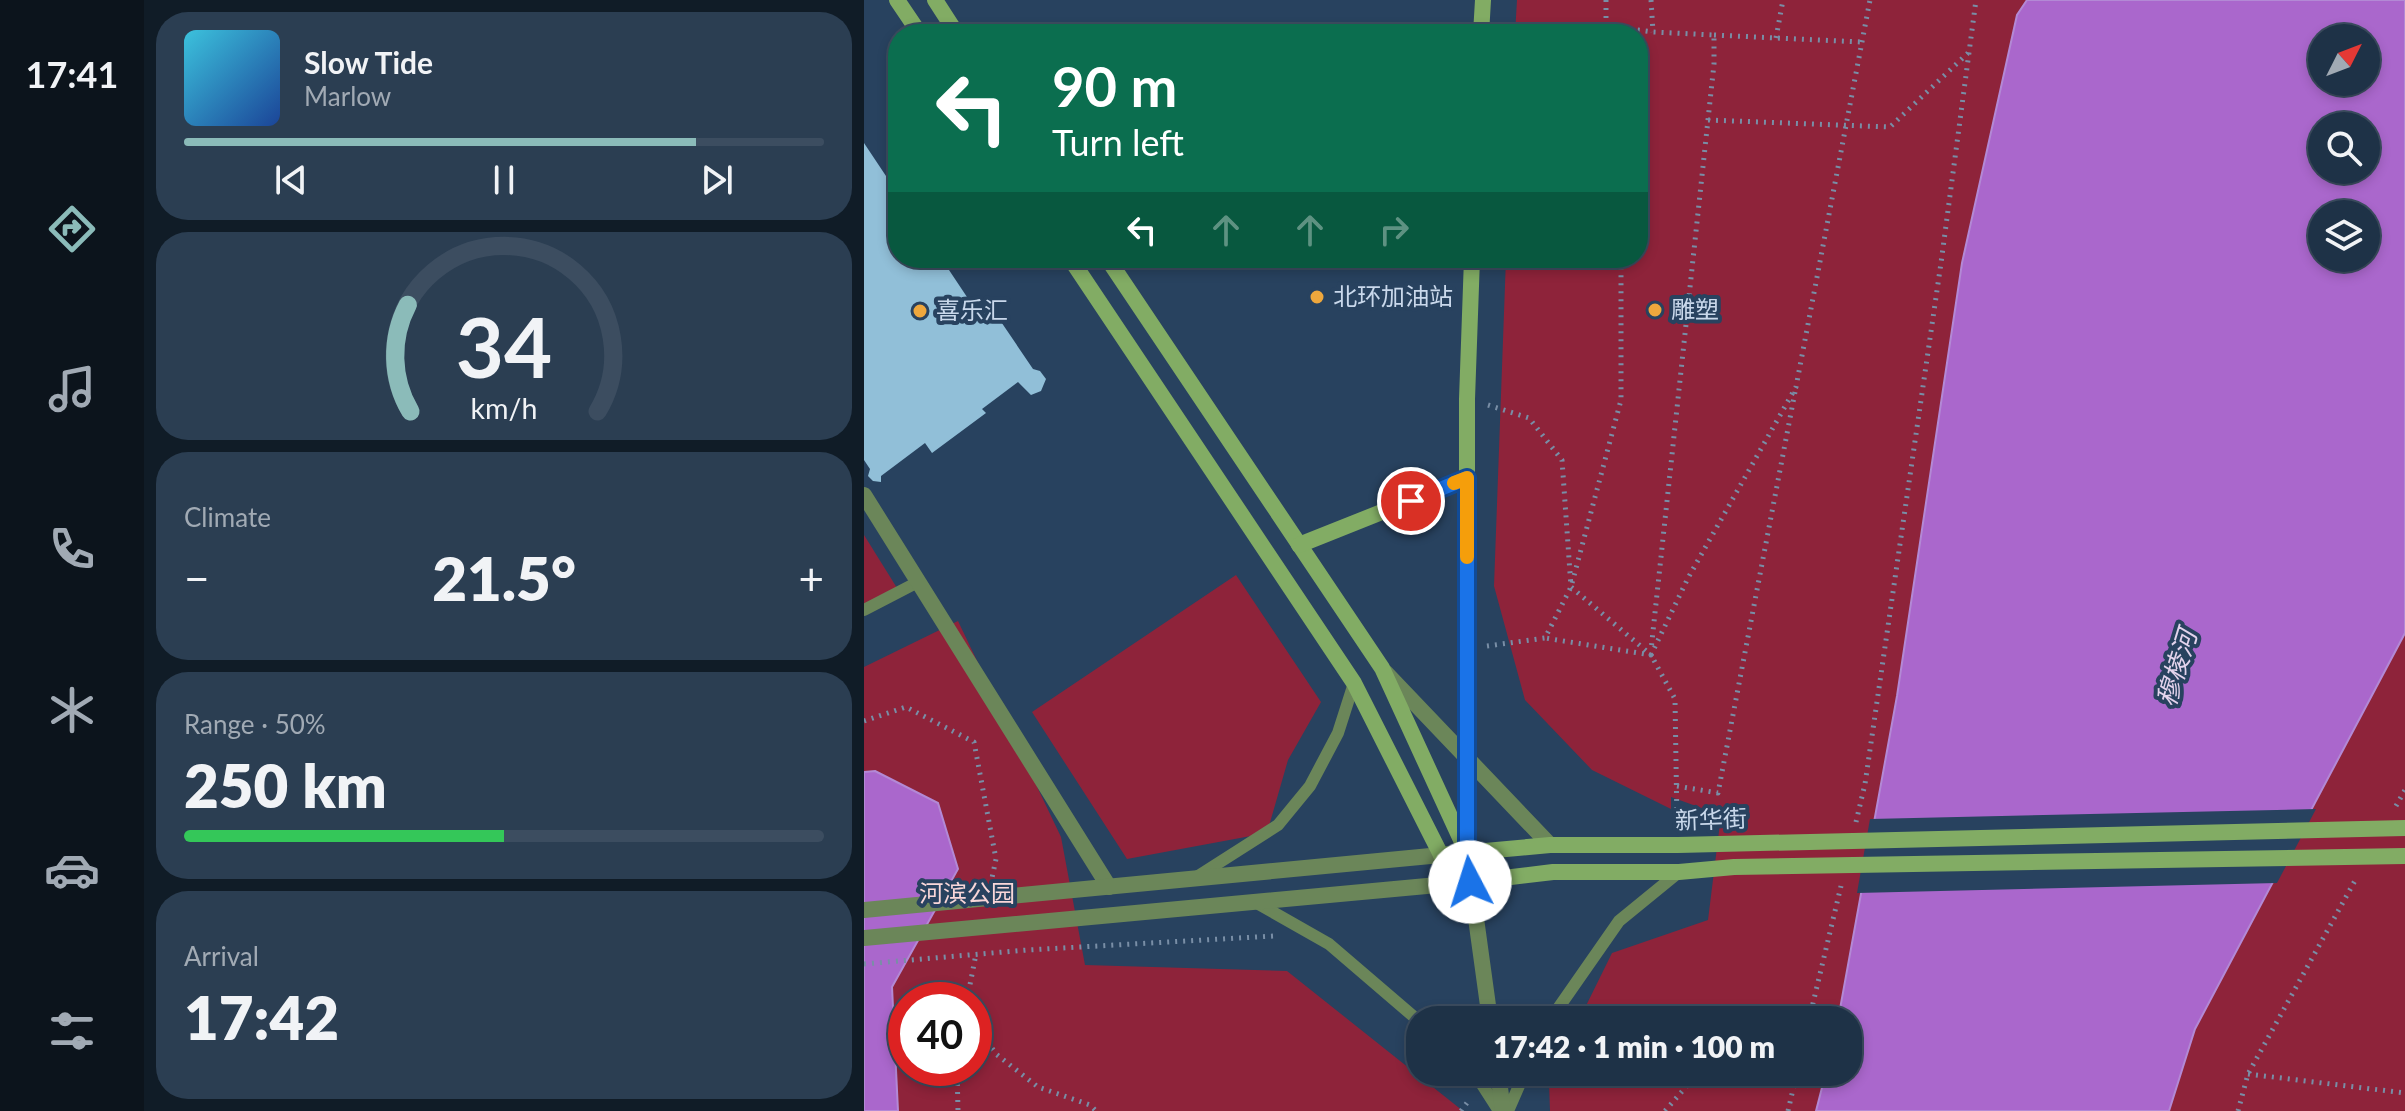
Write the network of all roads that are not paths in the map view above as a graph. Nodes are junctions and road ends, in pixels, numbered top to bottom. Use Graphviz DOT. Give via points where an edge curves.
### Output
graph roads {
  1 [pos="897,0"];
  2 [pos="935,0"];
  3 [pos="1483,0"];
  4 [pos="913,24"];
  5 [pos="951,24"];
  6 [pos="1482,24"];
  7 [pos="1077,268"];
  8 [pos="1114,268"];
  9 [pos="1472,268"];
  10 [pos="1467,478"];
  11 [pos="864,495"];
  12 [pos="1299,545"];
  13 [pos="918,582"];
  14 [pos="864,610"];
  15 [pos="1382,668"];
  16 [pos="1354,683"];
  17 [pos="1467,758"];
  18 [pos="2405,828"];
  19 [pos="1550,845"];
  20 [pos="1467,853"];
  21 [pos="1441,855"];
  22 [pos="2405,856"];
  23 [pos="1679,872"];
  24 [pos="1194,879"];
  25 [pos="1470,882"];
  26 [pos="1109,887"];
  27 [pos="1255,902"];
  28 [pos="864,910"];
  29 [pos="864,938"];
  30 [pos="1488,1006"];
  31 [pos="1560,1006"];
  32 [pos="1406,1010"];
  33 [pos="1484,1086"];
  34 [pos="1500,1086"];
  35 [pos="1517,1086"];
  36 [pos="1503,1111"];
  1 -- 4 [label="main road"];
  2 -- 5 [label="main road"];
  3 -- 6 [label="main road"];
  7 -- 16 [label="main road"];
  8 -- 12 [label="main road"];
  9 -- 10 [label="main road"];
  10 -- 12 [label="main road"];
  10 -- 17 [label="main road"];
  11 -- 13 [label="street"];
  12 -- 15 [label="main road"];
  13 -- 14 [label="lane"];
  13 -- 26 [label="street"];
  15 -- 17 [label="street"];
  15 -- 20 [label="main road"];
  16 -- 21 [label="main road"];
  16 -- 24 [label="lane" via="1338,733 1310,786 1278,825"];
  17 -- 19 [label="street"];
  17 -- 20 [label="main road"];
  18 -- 19 [label="main road, 新华街"];
  19 -- 20 [label="main road, 新华街"];
  20 -- 21 [label="main road, 新华街"];
  20 -- 25 [label="street"];
  21 -- 24 [label="street, 新华街"];
  21 -- 25 [label="main road"];
  22 -- 23 [label="main road, 新华街"];
  23 -- 25 [label="main road, 新华街" via="1553,872"];
  23 -- 31 [label="lane" via="1619,921"];
  24 -- 26 [label="street, 新华街"];
  25 -- 27 [label="street, 新华街"];
  25 -- 30 [label="street"];
  26 -- 28 [label="street, 新华街"];
  27 -- 29 [label="street, 新华街"];
  27 -- 32 [label="lane" via="1329,944"];
  33 -- 36 [label="lane"];
  34 -- 36 [label="street"];
  35 -- 36 [label="lane"];
}
